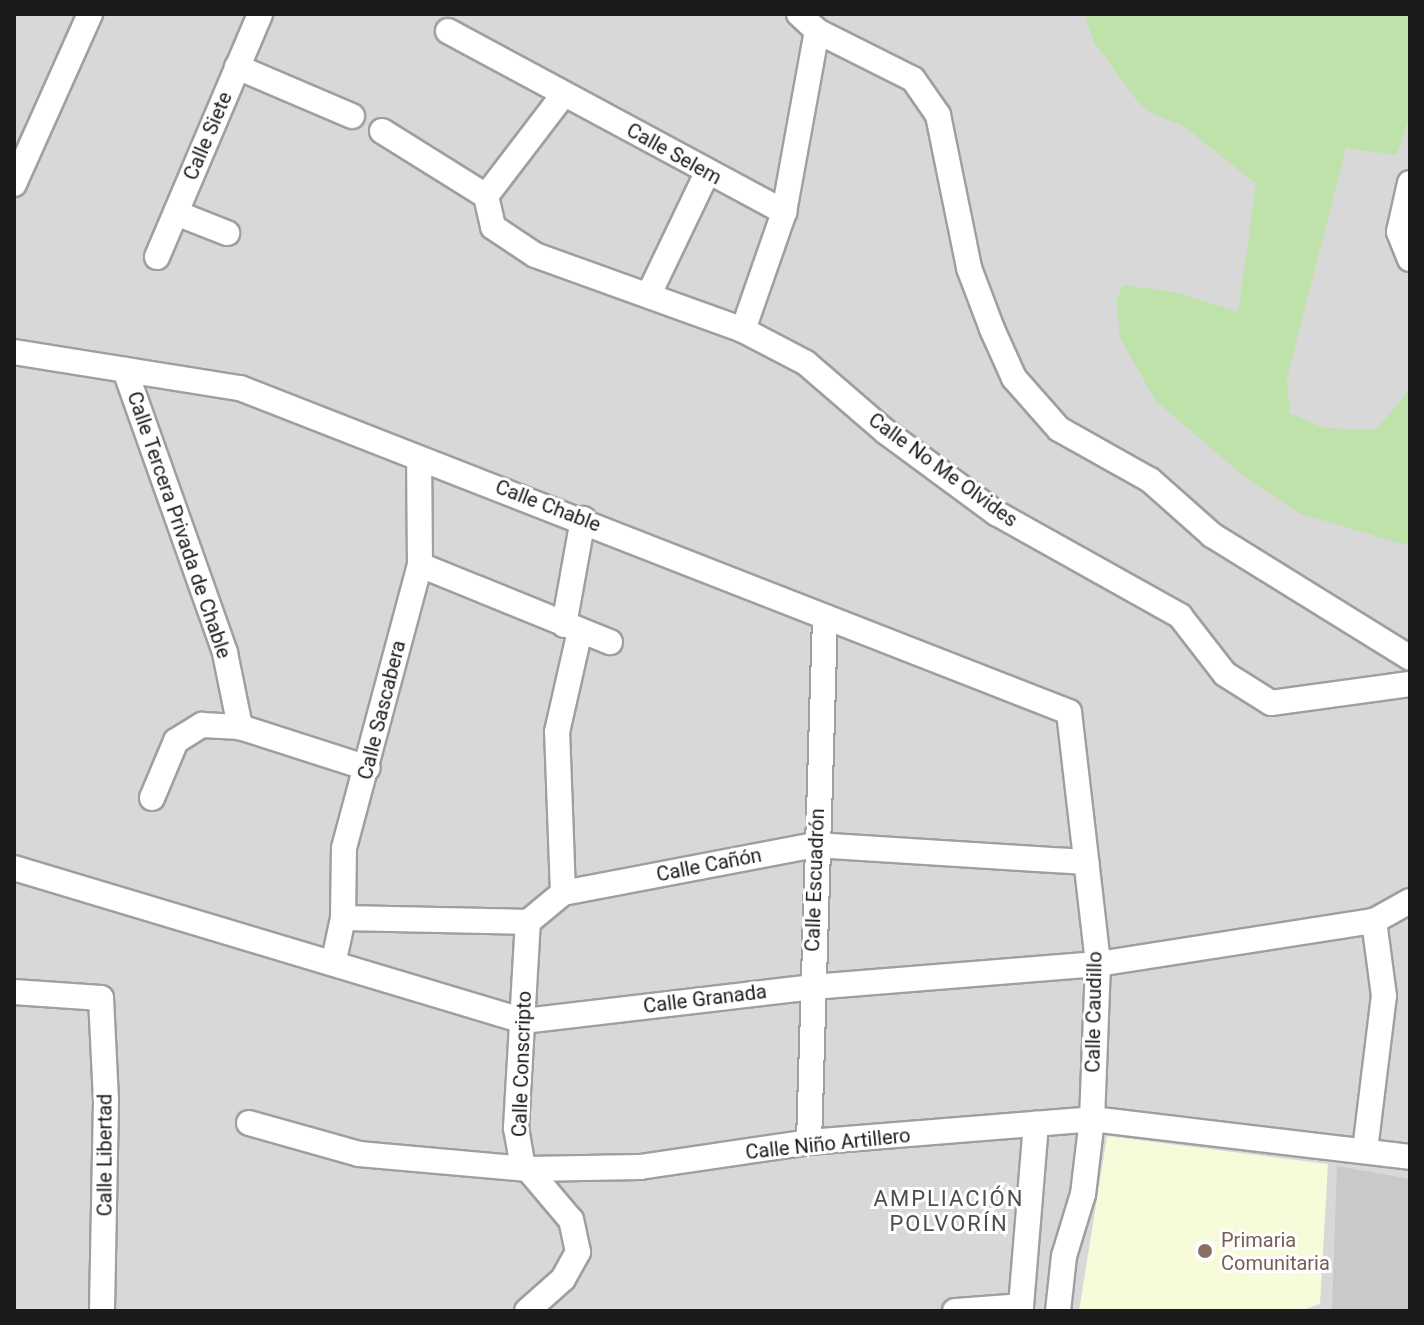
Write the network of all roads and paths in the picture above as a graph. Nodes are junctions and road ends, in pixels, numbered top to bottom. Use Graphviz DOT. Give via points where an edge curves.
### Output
graph roads {
  1 [pos="90,14"];
  2 [pos="260,14"];
  3 [pos="808,22"];
  4 [pos="448,31"];
  5 [pos="237,67"];
  6 [pos="564,94"];
  7 [pos="352,116"];
  8 [pos="382,131"];
  9 [pos="707,173"];
  10 [pos="1410,183"];
  11 [pos="14,184"];
  12 [pos="486,196"];
  13 [pos="784,212"];
  14 [pos="176,213"];
  15 [pos="227,233"];
  16 [pos="157,257"];
  17 [pos="1410,259"];
  18 [pos="649,294"];
  19 [pos="743,330"];
  20 [pos="14,352"];
  21 [pos="14,359"];
  22 [pos="125,370"];
  23 [pos="419,459"];
  24 [pos="583,519"];
  25 [pos="420,565"];
  26 [pos="825,617"];
  27 [pos="572,628"];
  28 [pos="610,642"];
  29 [pos="1410,658"];
  30 [pos="1410,684"];
  31 [pos="1069,712"];
  32 [pos="240,727"];
  33 [pos="368,768"];
  34 [pos="152,798"];
  35 [pos="815,845"];
  36 [pos="1086,862"];
  37 [pos="14,868"];
  38 [pos="563,893"];
  39 [pos="1410,901"];
  40 [pos="343,918"];
  41 [pos="1374,921"];
  42 [pos="528,922"];
  43 [pos="334,960"];
  44 [pos="1098,964"];
  45 [pos="812,987"];
  46 [pos="14,992"];
  47 [pos="524,1021"];
  48 [pos="1092,1119"];
  49 [pos="249,1123"];
  50 [pos="1036,1124"];
  51 [pos="809,1142"];
  52 [pos="1365,1150"];
  53 [pos="1410,1157"];
  54 [pos="528,1169"];
  55 [pos="102,1311"];
  56 [pos="527,1311"];
  57 [pos="955,1311"];
  58 [pos="1058,1311"];
  1 -- 11 [label="street"];
  2 -- 5 [label="street, Calle Siete"];
  3 -- 13 [label="street"];
  3 -- 29 [label="street" via="913,79 938,115 969,268 992,329 1014,378 1059,429 1150,480 1212,535"];
  4 -- 6 [label="street, Calle Selem"];
  5 -- 7 [label="street"];
  5 -- 14 [label="street, Calle Siete"];
  6 -- 9 [label="street, Calle Selem"];
  6 -- 12 [label="street"];
  8 -- 12 [label="street"];
  9 -- 13 [label="street, Calle Selem"];
  9 -- 18 [label="street"];
  10 -- 17 [label="street" via="1399,232"];
  12 -- 18 [label="street, Calle No Me Olvides" via="493,227 535,255"];
  13 -- 19 [label="street"];
  14 -- 15 [label="street"];
  14 -- 16 [label="street, Calle Siete"];
  18 -- 19 [label="street, Calle No Me Olvides"];
  19 -- 30 [label="street, Calle No Me Olvides" via="806,363 886,432 996,513 1180,616 1225,674 1271,703"];
  20 -- 21 [label="street"];
  20 -- 22 [label="street, Calle Chable"];
  22 -- 23 [label="street, Calle Chable" via="240,388"];
  22 -- 32 [label="street, Calle Tercera Privada de Chable" via="225,653"];
  23 -- 24 [label="street, Calle Chable"];
  23 -- 25 [label="street, Calle Sascabera"];
  24 -- 26 [label="street, Calle Chable"];
  24 -- 27 [label="street"];
  25 -- 27 [label="street"];
  25 -- 33 [label="street, Calle Sascabera"];
  26 -- 31 [label="street, Calle Chable"];
  26 -- 35 [label="street, Calle Escuadrón"];
  27 -- 28 [label="street"];
  27 -- 38 [label="street" via="557,732"];
  31 -- 36 [label="street, Calle Caudillo"];
  32 -- 33 [label="street"];
  32 -- 34 [label="street" via="202,725 176,741"];
  33 -- 40 [label="street, Calle Sascabera" via="344,848"];
  35 -- 36 [label="street, Calle Cañón"];
  35 -- 38 [label="street, Calle Cañón"];
  35 -- 45 [label="street, Calle Escuadrón"];
  36 -- 44 [label="street, Calle Caudillo"];
  37 -- 43 [label="street, Calle Granada"];
  38 -- 42 [label="street, Calle Cañón"];
  39 -- 41 [label="street, Calle Granada"];
  40 -- 42 [label="street"];
  40 -- 43 [label="street, Calle Sascabera"];
  41 -- 44 [label="street, Calle Granada"];
  41 -- 52 [label="street" via="1384,996"];
  42 -- 47 [label="street, Calle Conscripto"];
  43 -- 47 [label="street, Calle Granada"];
  44 -- 45 [label="street, Calle Granada"];
  44 -- 48 [label="street, Calle Caudillo"];
  45 -- 47 [label="street, Calle Granada"];
  45 -- 51 [label="street, Calle Escuadrón"];
  46 -- 55 [label="street, Calle Libertad" via="101,998 106,1101"];
  47 -- 54 [label="street, Calle Conscripto" via="516,1128"];
  48 -- 50 [label="street, Calle Niño Artillero"];
  48 -- 52 [label="street, Calle Niño Artillero"];
  48 -- 58 [label="street, Calle Caudillo" via="1083,1194 1064,1256"];
  49 -- 54 [label="street, Calle Niño Artillero" via="359,1154"];
  50 -- 51 [label="street, Calle Niño Artillero"];
  50 -- 57 [label="street" via="1021,1306"];
  51 -- 54 [label="street, Calle Niño Artillero" via="640,1167"];
  52 -- 53 [label="street, Calle Niño Artillero"];
  54 -- 56 [label="street, Calle Conscripto" via="571,1220 578,1252 563,1279"];
}
